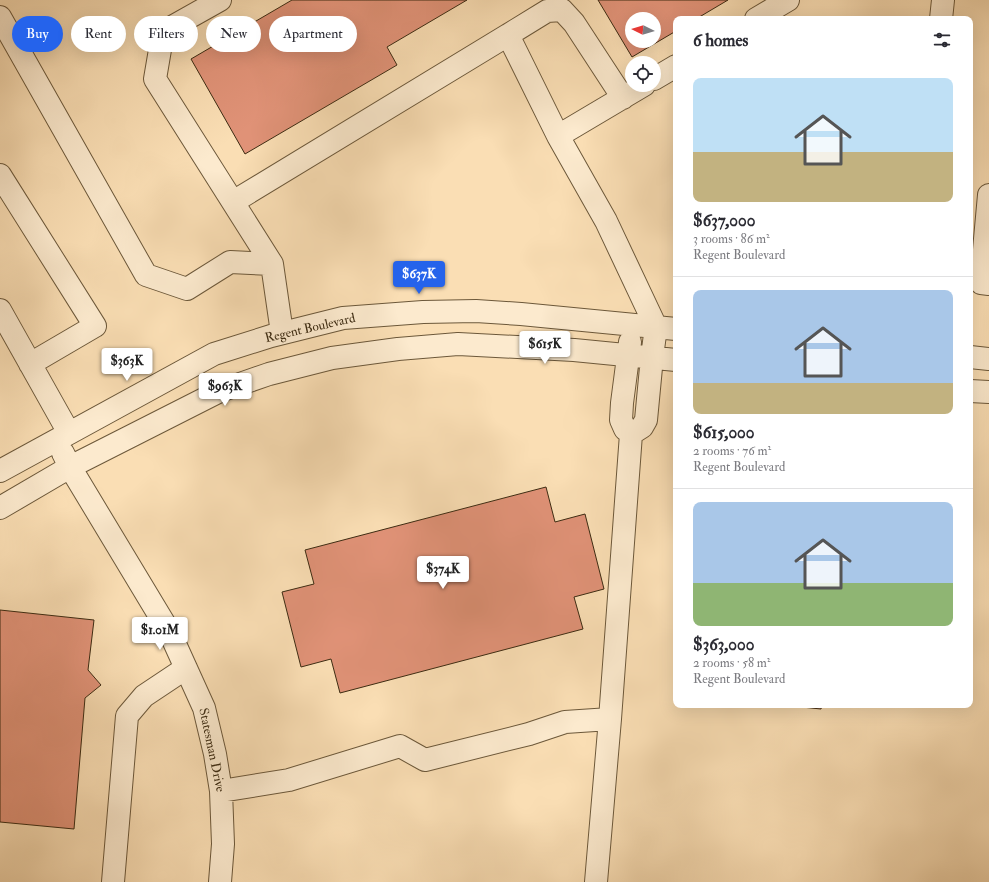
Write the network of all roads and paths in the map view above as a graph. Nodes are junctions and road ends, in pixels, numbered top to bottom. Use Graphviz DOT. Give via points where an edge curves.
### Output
graph roads {
  1 [pos="220,0"];
  2 [pos="788,0"];
  3 [pos="942,0"];
  4 [pos="762,16"];
  5 [pos="941,16"];
  6 [pos="0,17"];
  7 [pos="508,35"];
  8 [pos="673,68"];
  9 [pos="661,75"];
  10 [pos="633,92"];
  11 [pos="623,98"];
  12 [pos="558,136"];
  13 [pos="0,175"];
  14 [pos="989,195"];
  15 [pos="233,202"];
  16 [pos="272,264"];
  17 [pos="989,284"];
  18 [pos="0,310"];
  19 [pos="632,324"];
  20 [pos="666,328"];
  21 [pos="282,333"];
  22 [pos="628,355"];
  23 [pos="973,357"];
  24 [pos="652,358"];
  25 [pos="989,359"];
  26 [pos="673,360"];
  27 [pos="30,364"];
  28 [pos="973,390"];
  29 [pos="989,392"];
  30 [pos="631,434"];
  31 [pos="63,436"];
  32 [pos="70,467"];
  33 [pos="0,471"];
  34 [pos="0,508"];
  35 [pos="186,668"];
  36 [pos="610,719"];
  37 [pos="222,791"];
  38 [pos="113,882"];
  39 [pos="220,882"];
  40 [pos="596,882"];
  1 -- 15 [label="street" via="163,32 155,79"];
  2 -- 4 [label="street"];
  3 -- 5 [label="street"];
  6 -- 16 [label="street" via="146,275 187,289 230,262"];
  7 -- 11 [label="street" via="547,11 562,10 574,23"];
  7 -- 12 [label="street"];
  7 -- 15 [label="street"];
  8 -- 9 [label="street"];
  10 -- 11 [label="street"];
  11 -- 12 [label="street"];
  12 -- 20 [label="street"];
  13 -- 27 [label="street" via="95,326"];
  14 -- 17 [label="street" via="981,283"];
  15 -- 16 [label="street"];
  16 -- 21 [label="street"];
  18 -- 27 [label="street, Statesman Drive"];
  19 -- 20 [label="street, Regent Boulevard"];
  19 -- 21 [label="street, Regent Boulevard" via="476,311 424,312 343,318"];
  19 -- 22 [label="street"];
  20 -- 24 [label="street"];
  21 -- 31 [label="street, Regent Boulevard" via="214,354"];
  22 -- 24 [label="street"];
  22 -- 30 [label="street" via="621,420"];
  22 -- 32 [label="street" via="458,344 332,358 220,390"];
  23 -- 25 [label="street"];
  24 -- 26 [label="street"];
  24 -- 30 [label="street" via="646,420 642,427"];
  27 -- 31 [label="street, Statesman Drive"];
  28 -- 29 [label="street"];
  30 -- 36 [label="street"];
  31 -- 32 [label="street, Statesman Drive"];
  31 -- 33 [label="street, Regent Boulevard"];
  32 -- 34 [label="street"];
  32 -- 35 [label="street, Statesman Drive" via="170,633"];
  35 -- 37 [label="street, Statesman Drive" via="204,708"];
  35 -- 38 [label="street" via="144,696 128,716"];
  36 -- 37 [label="street" via="566,722 425,760 400,746 289,780"];
  36 -- 40 [label="street"];
  37 -- 39 [label="street, Statesman Drive" via="223,844"];
}
